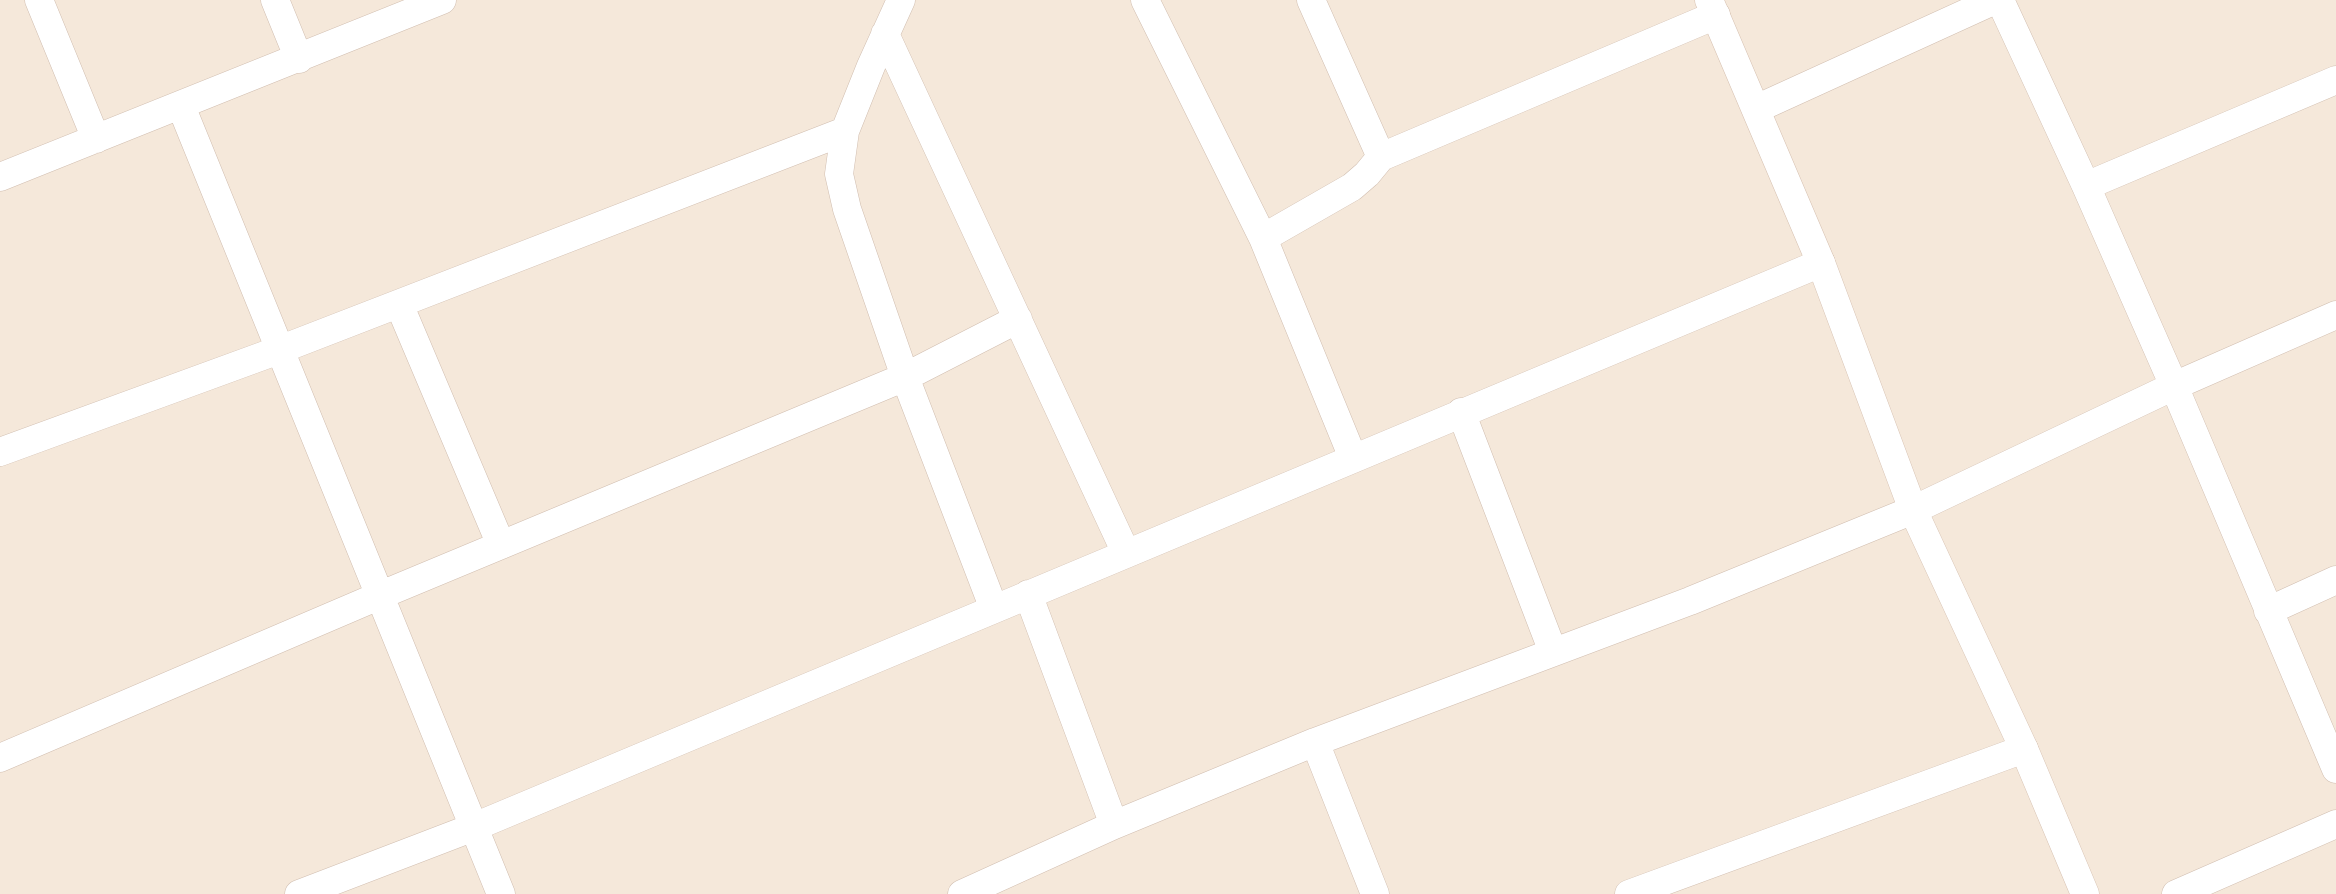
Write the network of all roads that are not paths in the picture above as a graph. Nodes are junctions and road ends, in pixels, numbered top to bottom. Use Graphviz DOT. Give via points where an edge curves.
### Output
graph roads {
  1 [pos="39,0"];
  2 [pos="275,0"];
  3 [pos="442,0"];
  4 [pos="902,0"];
  5 [pos="1145,0"];
  6 [pos="1311,0"];
  7 [pos="1996,0"];
  8 [pos="2000,0"];
  9 [pos="1712,7"];
  10 [pos="885,34"];
  11 [pos="299,59"];
  12 [pos="2336,80"];
  13 [pos="180,106"];
  14 [pos="1756,109"];
  15 [pos="845,131"];
  16 [pos="96,139"];
  17 [pos="1381,157"];
  18 [pos="0,177"];
  19 [pos="2086,186"];
  20 [pos="1263,238"];
  21 [pos="1821,263"];
  22 [pos="399,304"];
  23 [pos="2336,315"];
  24 [pos="1018,319"];
  25 [pos="279,350"];
  26 [pos="905,377"];
  27 [pos="2174,386"];
  28 [pos="1461,412"];
  29 [pos="0,452"];
  30 [pos="1353,458"];
  31 [pos="1913,510"];
  32 [pos="501,545"];
  33 [pos="1126,553"];
  34 [pos="2336,580"];
  35 [pos="1028,594"];
  36 [pos="381,595"];
  37 [pos="994,609"];
  38 [pos="2268,611"];
  39 [pos="1553,652"];
  40 [pos="1315,742"];
  41 [pos="2024,749"];
  42 [pos="0,758"];
  43 [pos="2336,769"];
  44 [pos="2336,824"];
  45 [pos="1114,825"];
  46 [pos="474,827"];
  47 [pos="299,894"];
  48 [pos="501,894"];
  49 [pos="962,894"];
  50 [pos="1375,894"];
  51 [pos="1629,894"];
  52 [pos="2085,894"];
  53 [pos="2176,894"];
  1 -- 16 [label="street"];
  2 -- 11 [label="street"];
  3 -- 11 [label="street"];
  4 -- 10 [label="street"];
  5 -- 20 [label="street"];
  6 -- 17 [label="street"];
  7 -- 14 [label="street"];
  8 -- 19 [label="street"];
  9 -- 14 [label="street"];
  9 -- 17 [label="street"];
  10 -- 15 [label="street"];
  10 -- 24 [label="street"];
  11 -- 13 [label="street"];
  12 -- 19 [label="street"];
  13 -- 16 [label="street"];
  13 -- 25 [label="street"];
  14 -- 21 [label="street"];
  15 -- 22 [label="street"];
  15 -- 26 [label="street" via="839,174 847,209"];
  16 -- 18 [label="street"];
  17 -- 20 [label="street" via="1352,187"];
  19 -- 27 [label="street"];
  20 -- 30 [label="street"];
  21 -- 28 [label="street"];
  21 -- 31 [label="street"];
  22 -- 25 [label="street"];
  22 -- 32 [label="street"];
  23 -- 27 [label="street"];
  24 -- 26 [label="street"];
  24 -- 33 [label="street"];
  25 -- 29 [label="street"];
  25 -- 36 [label="street"];
  26 -- 32 [label="street"];
  26 -- 37 [label="street"];
  27 -- 31 [label="street"];
  27 -- 38 [label="street"];
  28 -- 30 [label="street"];
  28 -- 39 [label="street"];
  30 -- 33 [label="street"];
  31 -- 39 [label="street" via="1690,601"];
  31 -- 41 [label="street"];
  32 -- 36 [label="street"];
  33 -- 35 [label="street"];
  34 -- 38 [label="street"];
  35 -- 37 [label="street"];
  35 -- 45 [label="street"];
  36 -- 42 [label="street"];
  36 -- 46 [label="street"];
  37 -- 46 [label="street"];
  38 -- 43 [label="street"];
  39 -- 40 [label="street"];
  40 -- 45 [label="street"];
  40 -- 50 [label="street"];
  41 -- 51 [label="street"];
  41 -- 52 [label="street"];
  44 -- 53 [label="street"];
  45 -- 49 [label="street"];
  46 -- 47 [label="street"];
  46 -- 48 [label="street"];
}
